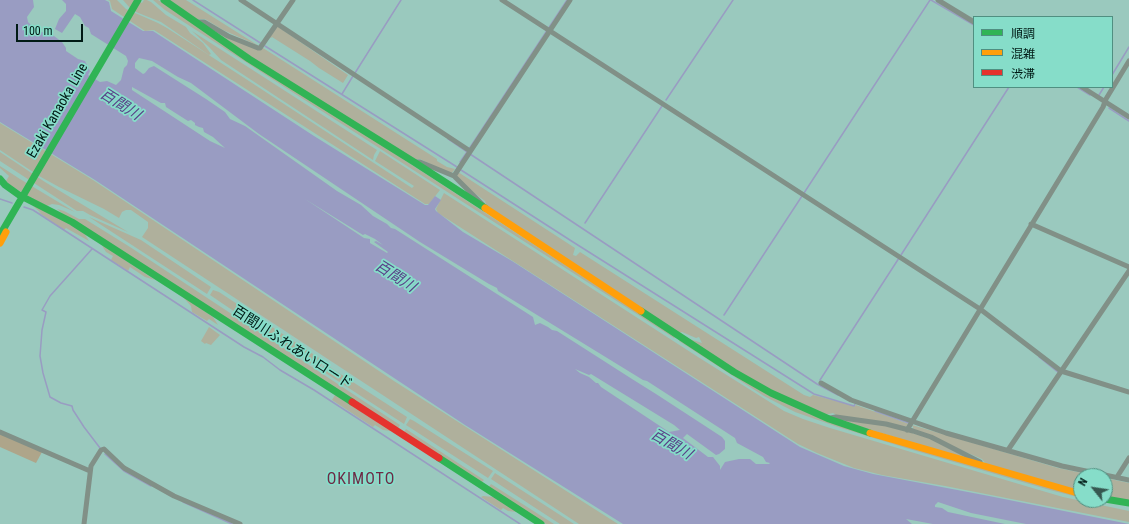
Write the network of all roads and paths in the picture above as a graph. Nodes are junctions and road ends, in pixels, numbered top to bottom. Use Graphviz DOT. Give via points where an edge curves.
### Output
graph roads {
  1 [pos="138,0"];
  2 [pos="164,0"];
  3 [pos="241,0"];
  4 [pos="293,0"];
  5 [pos="502,0"];
  6 [pos="570,0"];
  7 [pos="938,0"];
  8 [pos="973,21"];
  9 [pos="196,22"];
  10 [pos="276,24"];
  11 [pos="548,30"];
  12 [pos="1129,61"];
  13 [pos="1084,88"];
  14 [pos="1105,102"];
  15 [pos="1129,117"];
  16 [pos="469,151"];
  17 [pos="414,162"];
  18 [pos="454,176"];
  19 [pos="0,179"];
  20 [pos="19,194"];
  21 [pos="26,199"];
  22 [pos="486,209"];
  23 [pos="1032,225"];
  24 [pos="0,226"];
  25 [pos="0,234"];
  26 [pos="0,243"];
  27 [pos="1129,267"];
  28 [pos="1129,272"];
  29 [pos="980,310"];
  30 [pos="1060,373"];
  31 [pos="821,383"];
  32 [pos="1129,392"];
  33 [pos="828,418"];
  34 [pos="912,423"];
  35 [pos="907,430"];
  36 [pos="0,432"];
  37 [pos="1008,450"];
  38 [pos="1129,458"];
  39 [pos="981,466"];
  40 [pos="90,471"];
  41 [pos="1117,477"];
  42 [pos="1129,480"];
  43 [pos="1073,492"];
  44 [pos="1113,500"];
  45 [pos="1129,503"];
  46 [pos="84,524"];
  47 [pos="240,524"];
  48 [pos="541,524"];
  1 -- 25 [label="street, Ezaki Kanaoka Line"];
  2 -- 9 [label="street"];
  3 -- 10 [label="street"];
  4 -- 10 [label="street"];
  5 -- 11 [label="street"];
  6 -- 11 [label="street"];
  7 -- 8 [label="street"];
  9 -- 10 [label="street" via="204,22 228,36 258,48 263,45"];
  9 -- 17 [label="street" via="329,110"];
  10 -- 16 [label="street"];
  11 -- 16 [label="street"];
  11 -- 29 [label="street"];
  12 -- 14 [label="street"];
  13 -- 14 [label="street"];
  14 -- 15 [label="street"];
  14 -- 23 [label="street"];
  16 -- 18 [label="street"];
  17 -- 18 [label="street"];
  17 -- 22 [label="street"];
  18 -- 22 [label="street"];
  19 -- 20 [label="street, 百間川ふれあいロード"];
  20 -- 21 [label="street, 百間川ふれあいロード"];
  20 -- 24 [label="street"];
  21 -- 26 [label="street"];
  21 -- 48 [label="street, 百間川ふれあいロード" via="72,222"];
  22 -- 33 [label="street" via="734,372 777,396"];
  23 -- 27 [label="street"];
  23 -- 29 [label="street"];
  28 -- 30 [label="street"];
  29 -- 30 [label="street"];
  29 -- 34 [label="street"];
  30 -- 32 [label="street"];
  30 -- 37 [label="street"];
  31 -- 34 [label="street" via="851,400"];
  33 -- 35 [label="street" via="886,424"];
  33 -- 39 [label="street"];
  34 -- 35 [label="street"];
  34 -- 37 [label="street"];
  35 -- 39 [label="street" via="930,437 982,463"];
  36 -- 40 [label="street"];
  37 -- 41 [label="street" via="1062,466"];
  38 -- 41 [label="street"];
  39 -- 43 [label="street"];
  40 -- 46 [label="street"];
  40 -- 47 [label="street" via="104,448 124,468 168,492"];
  41 -- 42 [label="street"];
  44 -- 45 [label="street"];
}
